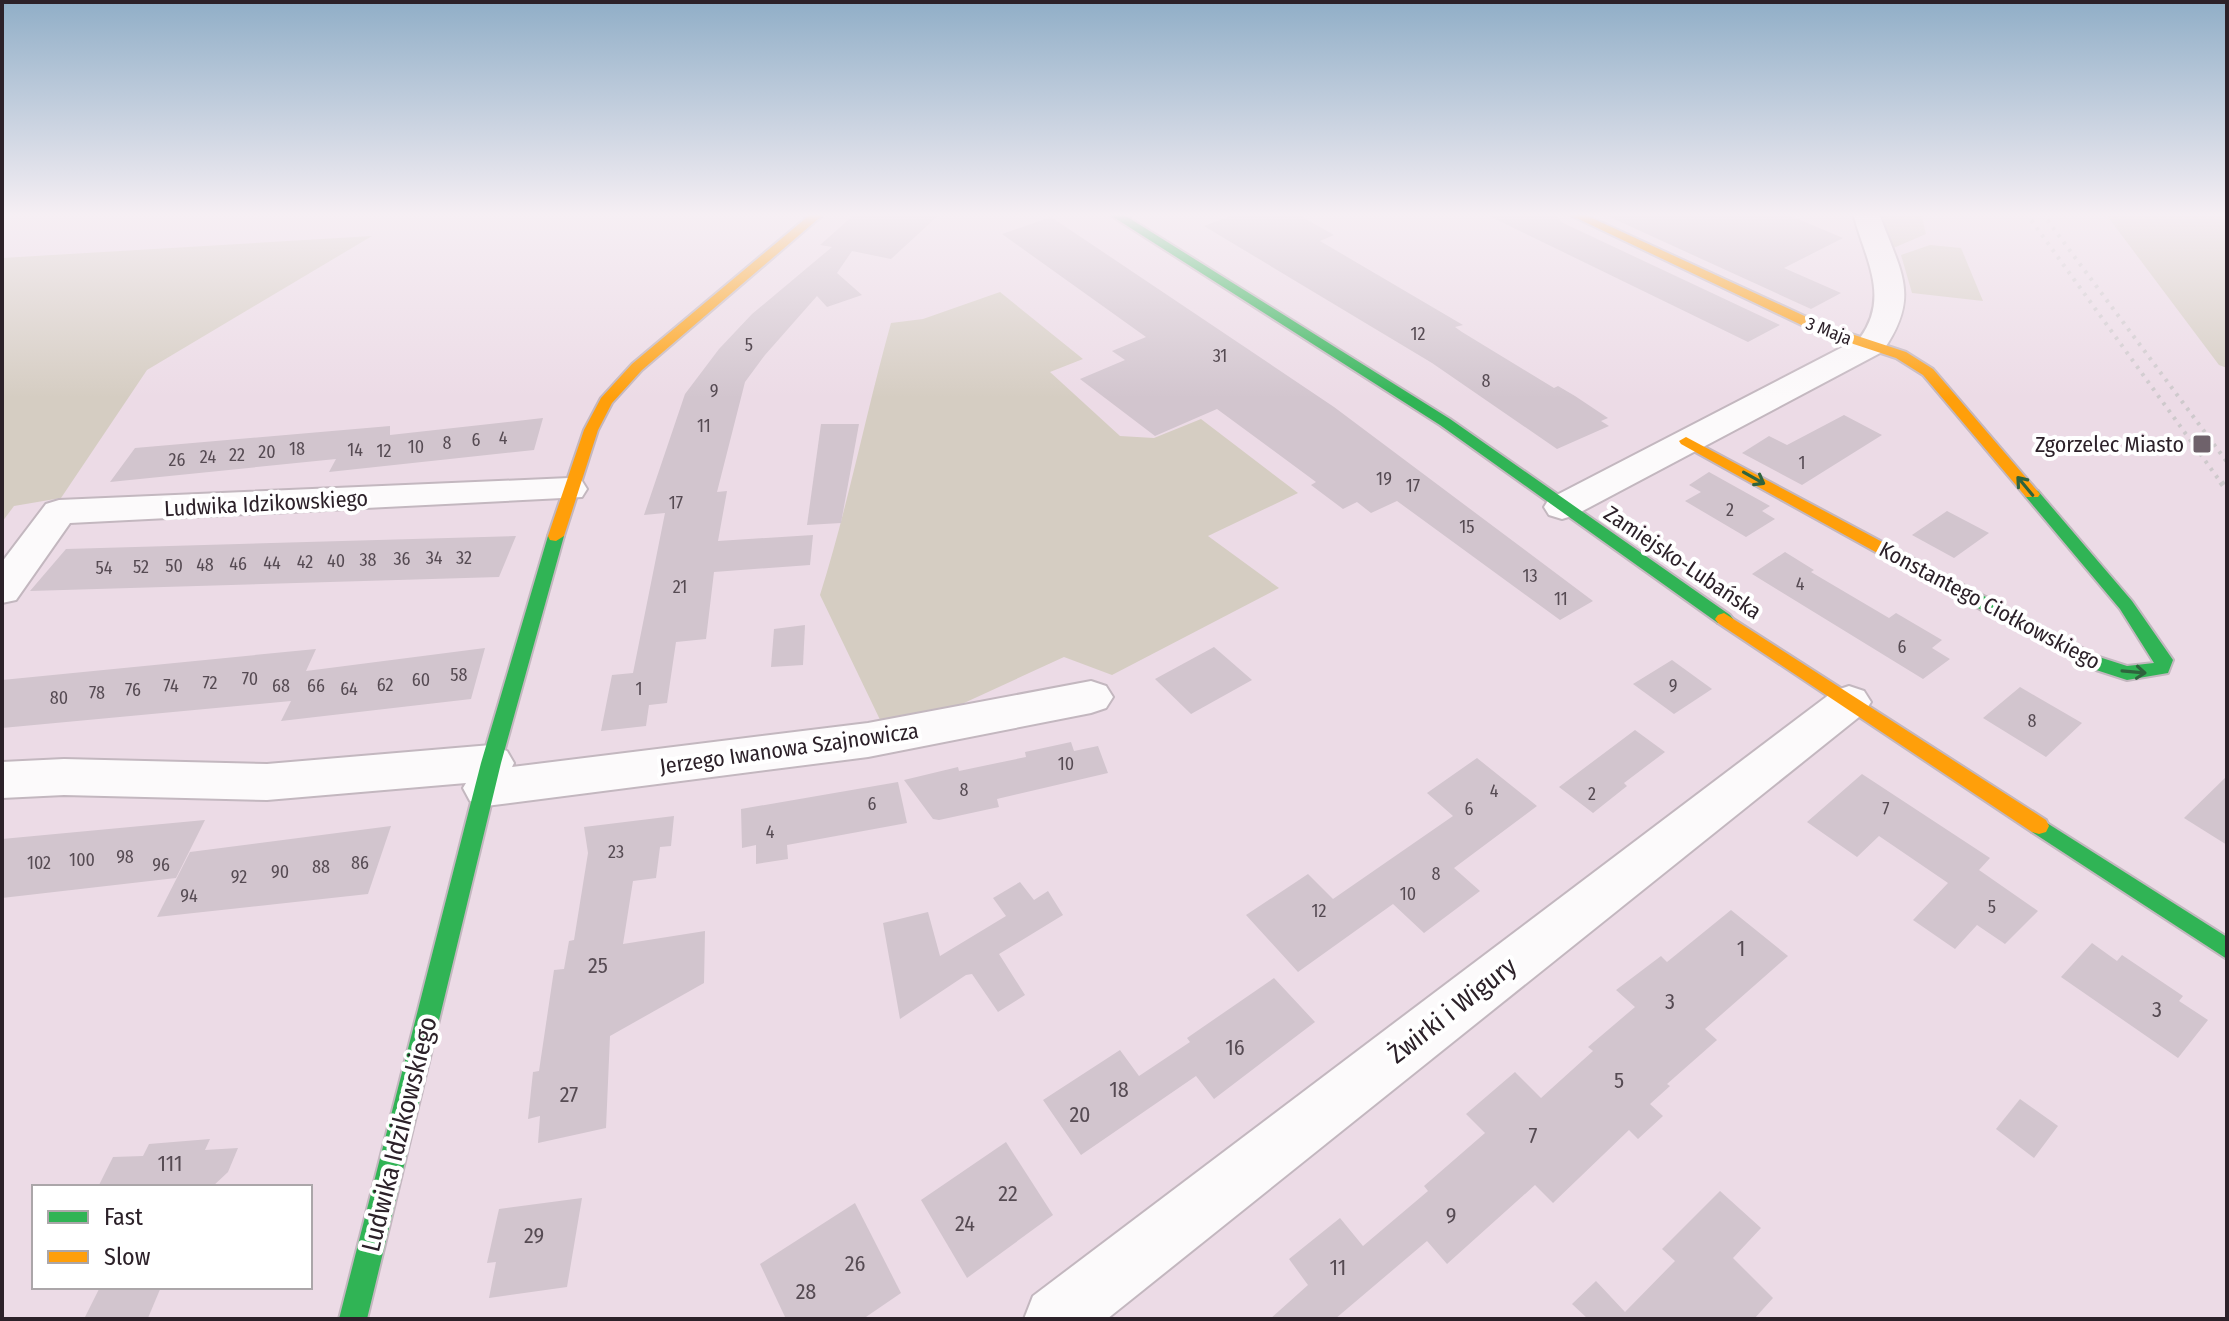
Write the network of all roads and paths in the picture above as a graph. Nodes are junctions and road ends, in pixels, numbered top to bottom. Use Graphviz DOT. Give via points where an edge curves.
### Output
graph roads {
  1 [pos="747,275"];
  2 [pos="1211,275"];
  3 [pos="1704,275"];
  4 [pos="1883,275"];
  5 [pos="1871,345"];
  6 [pos="1686,441"];
  7 [pos="569,489"];
  8 [pos="1562,507"];
  9 [pos="2,590"];
  10 [pos="1091,697"];
  11 [pos="1849,702"];
  12 [pos="488,775"];
  13 [pos="2,780"];
  14 [pos="2227,949"];
  15 [pos="353,1319"];
  16 [pos="1056,1319"];
  1 -- 7 [label="street, Ludwika Idzikowskiego" via="606,401"];
  2 -- 8 [label="street, Zamiejsko-Lubańska" via="1432,413"];
  3 -- 5 [label="street, 3 Maja" via="1819,328"];
  4 -- 5 [label="street" via="1892,314"];
  5 -- 6 [label="street"];
  6 -- 5 [label="street, Konstantego Ciołkowskiego, one-way" via="2102,667 2130,674 2162,668 2159,651 2126,605 1928,372"];
  6 -- 8 [label="street"];
  7 -- 9 [label="street, Ludwika Idzikowskiego" via="59,512"];
  7 -- 12 [label="street, Ludwika Idzikowskiego"];
  8 -- 11 [label="street, Zamiejsko-Lubańska"];
  10 -- 12 [label="street, Jerzego Iwanowa Szajnowicza" via="868,740"];
  11 -- 14 [label="street, Zamiejsko-Lubańska"];
  11 -- 16 [label="street, Żwirki i Wigury"];
  12 -- 13 [label="street" via="267,782"];
  12 -- 15 [label="street, Ludwika Idzikowskiego"];
}
